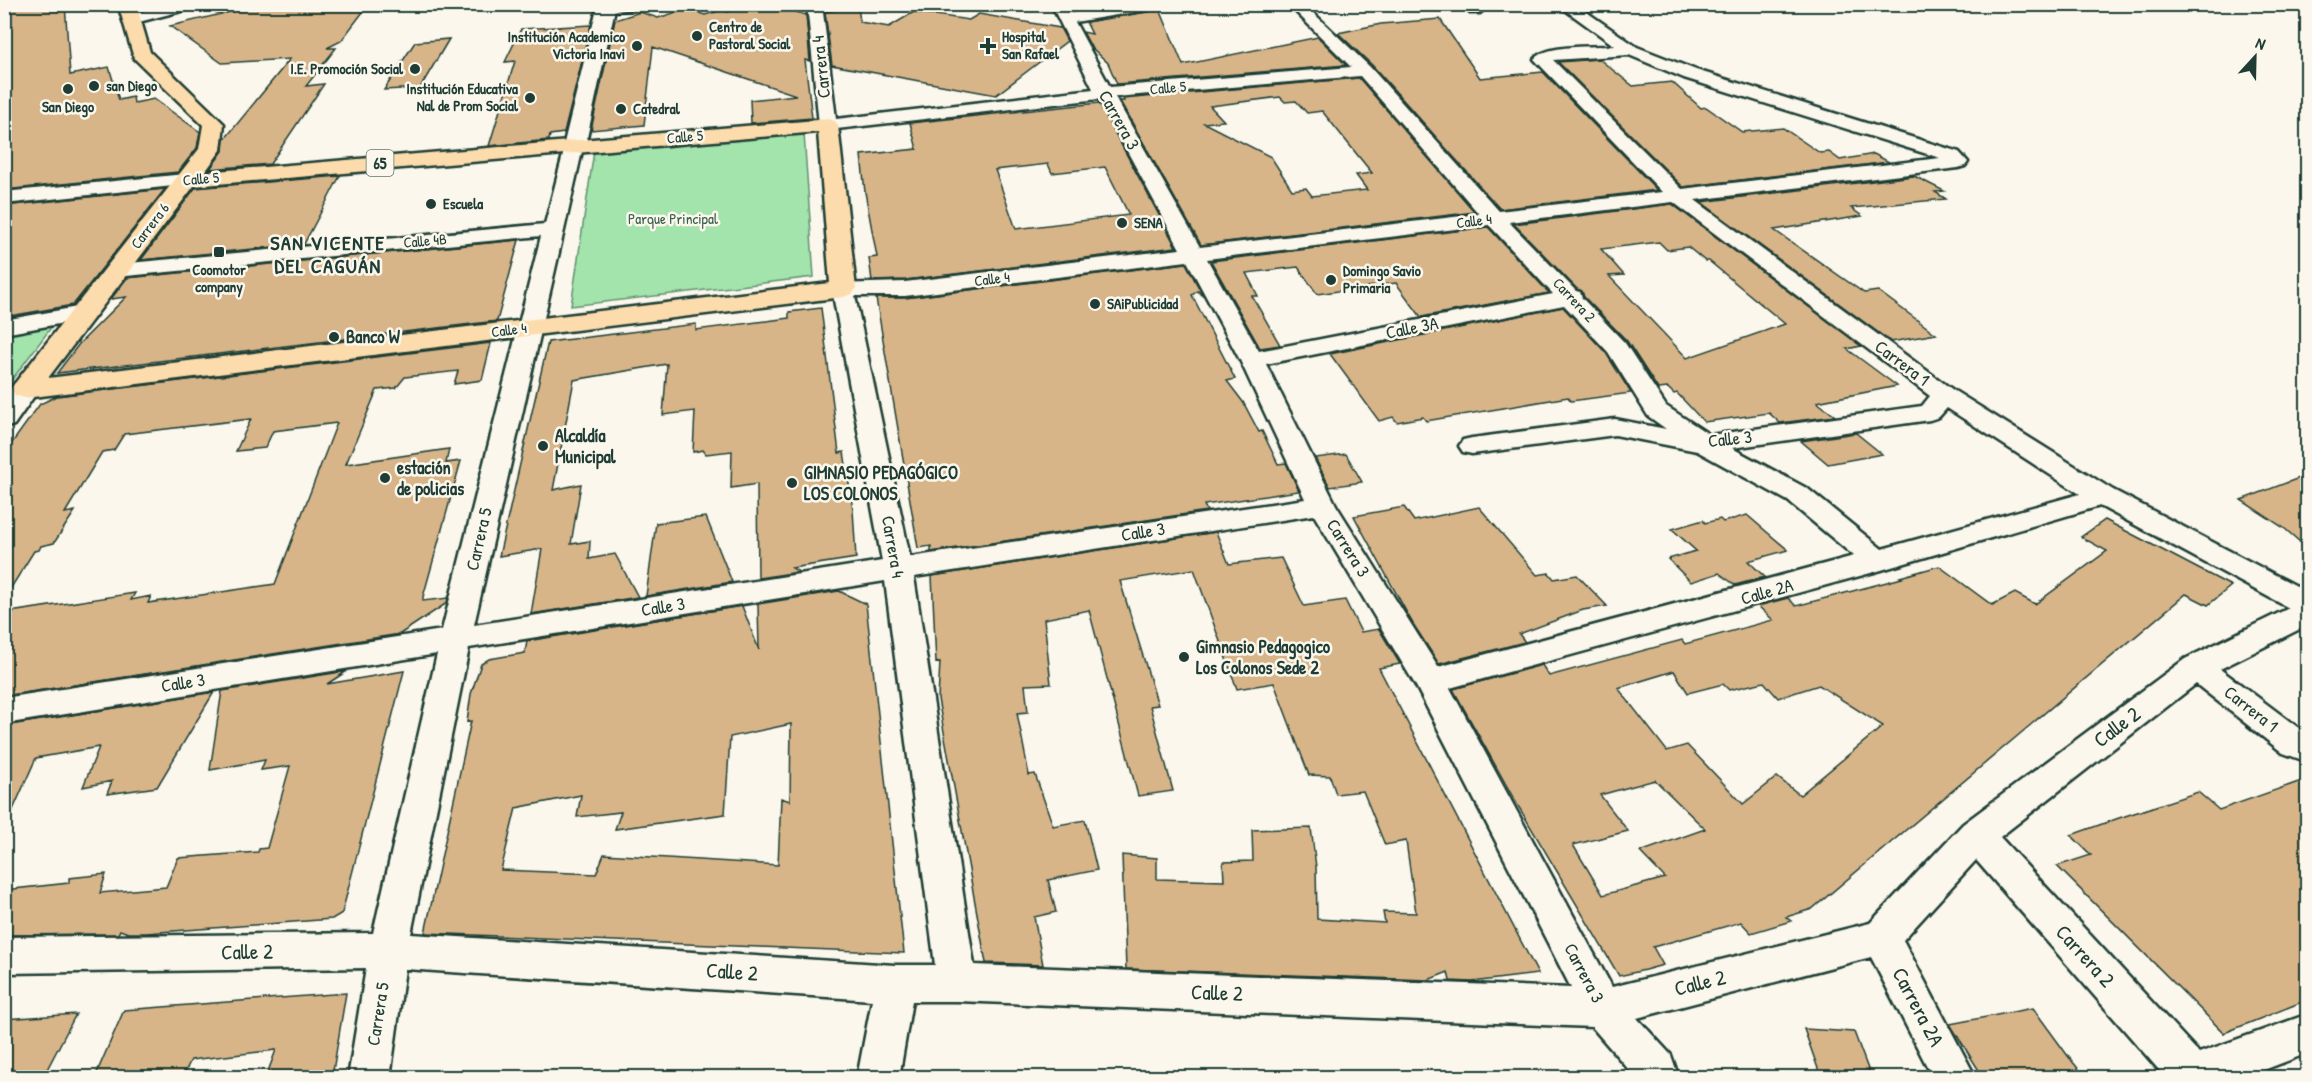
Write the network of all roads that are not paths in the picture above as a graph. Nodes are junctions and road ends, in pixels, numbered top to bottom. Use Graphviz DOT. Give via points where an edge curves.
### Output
graph roads {
  1 [pos="192,4"];
  2 [pos="634,4"];
  3 [pos="814,4"];
  4 [pos="1154,4"];
  5 [pos="1295,4"];
  6 [pos="1564,4"];
  7 [pos="607,5"];
  8 [pos="129,12"];
  9 [pos="1062,12"];
  10 [pos="1631,50"];
  11 [pos="1364,71"];
  12 [pos="1104,93"];
  13 [pos="828,125"];
  14 [pos="574,147"];
  15 [pos="185,180"];
  16 [pos="1676,195"];
  17 [pos="4,198"];
  18 [pos="1494,218"];
  19 [pos="554,229"];
  20 [pos="1193,255"];
  21 [pos="116,270"];
  22 [pos="843,290"];
  23 [pos="1572,297"];
  24 [pos="83,313"];
  25 [pos="4,327"];
  26 [pos="529,328"];
  27 [pos="1252,360"];
  28 [pos="25,389"];
  29 [pos="1944,395"];
  30 [pos="4,419"];
  31 [pos="1705,444"];
  32 [pos="1472,446"];
  33 [pos="2103,496"];
  34 [pos="1322,505"];
  35 [pos="1878,561"];
  36 [pos="898,569"];
  37 [pos="2307,605"];
  38 [pos="2307,612"];
  39 [pos="455,641"];
  40 [pos="2196,667"];
  41 [pos="1430,681"];
  42 [pos="4,711"];
  43 [pos="2307,749"];
  44 [pos="1976,835"];
  45 [pos="1881,937"];
  46 [pos="388,950"];
  47 [pos="4,955"];
  48 [pos="896,983"];
  49 [pos="957,983"];
  50 [pos="1602,1008"];
  51 [pos="2307,1033"];
  52 [pos="369,1077"];
  53 [pos="878,1077"];
  54 [pos="1658,1077"];
  55 [pos="1955,1077"];
  56 [pos="2194,1077"];
  1 -- 8 [label="street"];
  2 -- 7 [label="street"];
  3 -- 13 [label="street, Carrera 4"];
  4 -- 9 [label="street"];
  5 -- 11 [label="street, Carrera 2"];
  6 -- 10 [label="street"];
  7 -- 14 [label="main road, Carrera 5"];
  8 -- 15 [label="main road, Carrera 6" via="141,54 214,124 210,150"];
  9 -- 12 [label="street, Carrera 3"];
  10 -- 16 [label="street, Carrera 1" via="1554,54 1542,59"];
  10 -- 16 [label="street, Calle 4" via="1690,74 1952,156 1958,162"];
  11 -- 12 [label="street, Calle 5"];
  11 -- 18 [label="street, Carrera 2"];
  12 -- 13 [label="street, Calle 5"];
  12 -- 20 [label="street, Carrera 3"];
  13 -- 14 [label="main road, Calle 5"];
  13 -- 22 [label="main road, Carrera 4"];
  14 -- 15 [label="main road, Calle 5 / 65"];
  14 -- 19 [label="street, Carrera 5"];
  15 -- 17 [label="street, Calle 5"];
  15 -- 21 [label="main road, Carrera 6"];
  16 -- 18 [label="street, Calle 4"];
  16 -- 29 [label="street, Carrera 1"];
  18 -- 20 [label="street, Calle 4"];
  18 -- 23 [label="street, Carrera 2"];
  19 -- 21 [label="street, Calle 4B"];
  19 -- 26 [label="street, Carrera 5"];
  20 -- 22 [label="street, Calle 4" via="905,289"];
  20 -- 27 [label="street, Carrera 3"];
  21 -- 24 [label="main road, Carrera 6"];
  22 -- 26 [label="main road, Calle 4"];
  22 -- 36 [label="street, Carrera 4"];
  23 -- 27 [label="street, Calle 3A"];
  23 -- 31 [label="street, Carrera 2" via="1617,348 1657,411"];
  24 -- 25 [label="street"];
  24 -- 28 [label="main road, Carrera 6"];
  26 -- 28 [label="main road, Calle 4"];
  26 -- 39 [label="street, Carrera 5"];
  27 -- 34 [label="street, Carrera 3"];
  28 -- 30 [label="main road, Carrera 6"];
  29 -- 31 [label="street, Calle 3" via="1930,412"];
  29 -- 33 [label="street, Carrera 1"];
  31 -- 32 [label="street, Calle 3" via="1616,427"];
  31 -- 35 [label="street, Carrera 2" via="1798,495"];
  33 -- 35 [label="street, Calle 2A"];
  33 -- 37 [label="street, Carrera 1"];
  34 -- 36 [label="street, Calle 3"];
  34 -- 41 [label="street, Carrera 3"];
  35 -- 41 [label="street, Calle 2A"];
  36 -- 39 [label="street, Calle 3"];
  36 -- 49 [label="street, Carrera 4"];
  38 -- 40 [label="street, Calle 2"];
  39 -- 42 [label="street, Calle 3"];
  39 -- 46 [label="street, Carrera 5"];
  40 -- 43 [label="street, Carrera 1" via="2295,744"];
  40 -- 44 [label="street, Calle 2"];
  41 -- 50 [label="street, Carrera 3"];
  44 -- 45 [label="street, Calle 2"];
  44 -- 56 [label="street, Carrera 2"];
  45 -- 50 [label="street, Calle 2"];
  45 -- 55 [label="street, Carrera 2A"];
  46 -- 47 [label="street, Calle 2"];
  46 -- 48 [label="street, Calle 2"];
  46 -- 52 [label="street, Carrera 5"];
  48 -- 49 [label="street, Calle 2"];
  48 -- 53 [label="street"];
  49 -- 50 [label="street, Calle 2"];
  50 -- 54 [label="street, Carrera 3" via="1656,1069"];
  51 -- 56 [label="street"];
}
